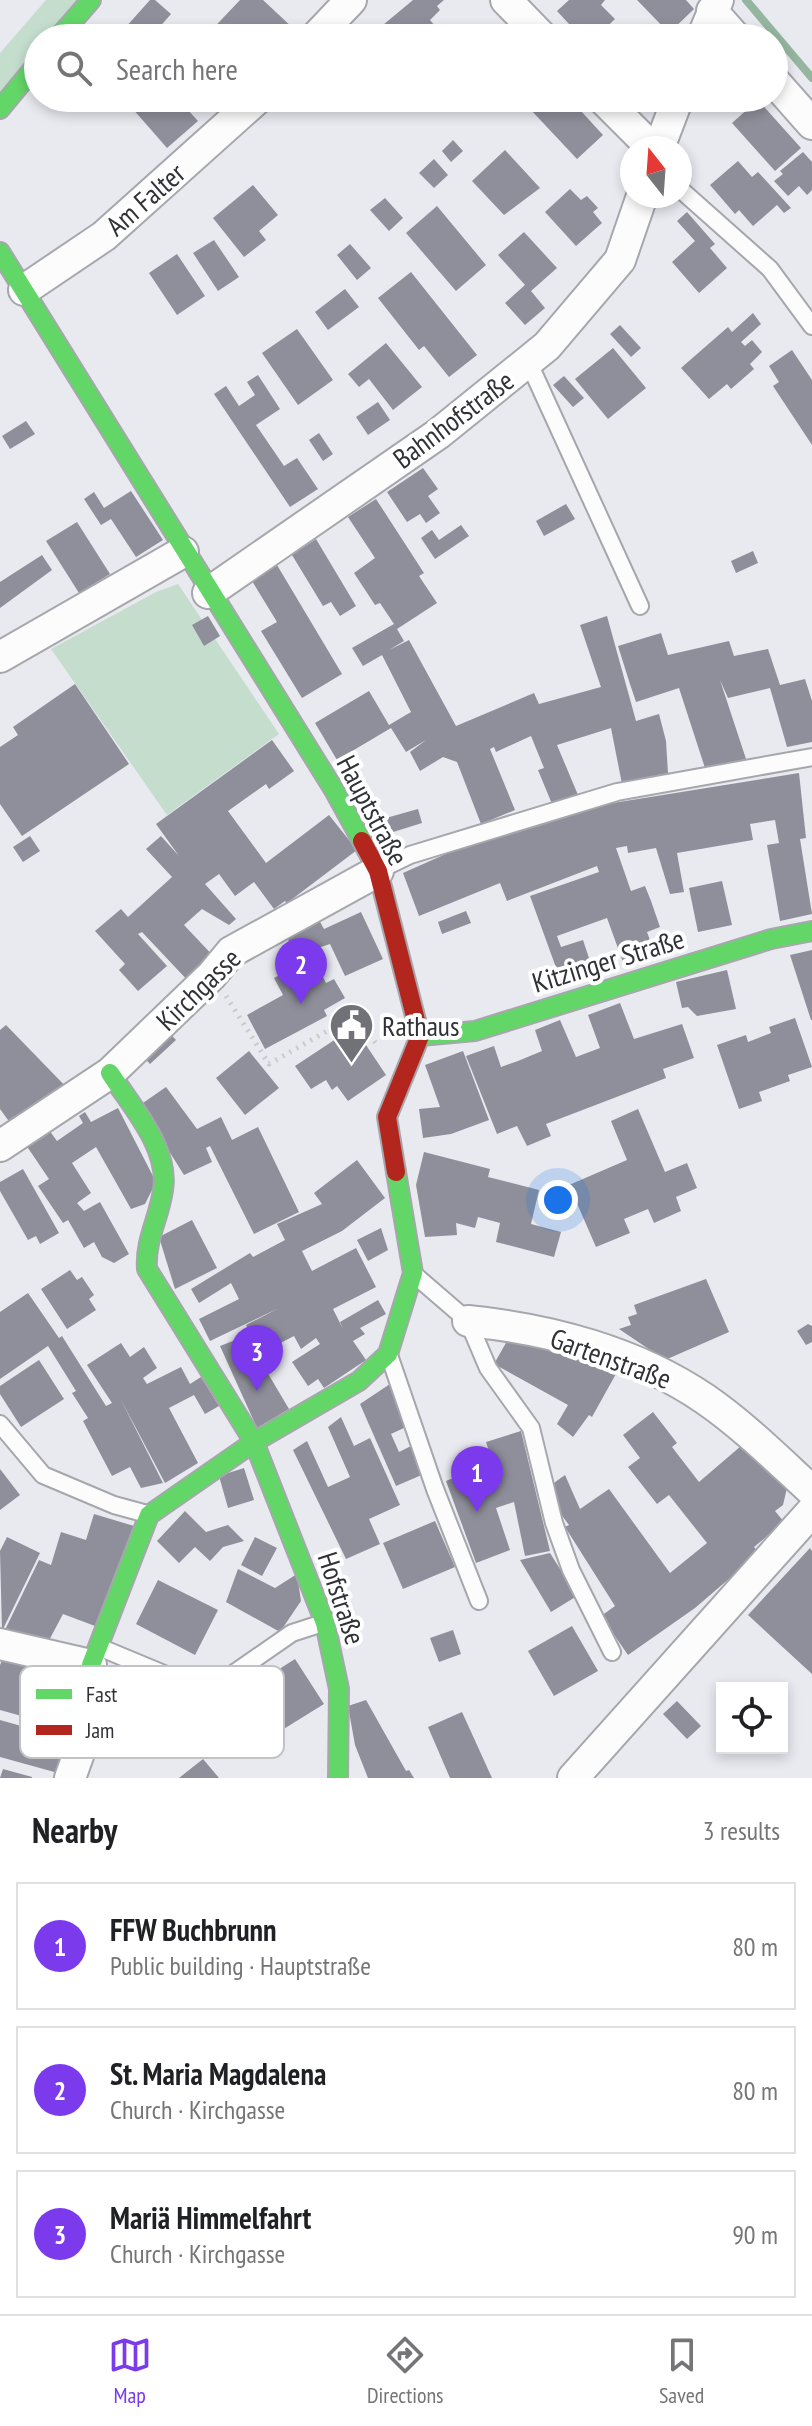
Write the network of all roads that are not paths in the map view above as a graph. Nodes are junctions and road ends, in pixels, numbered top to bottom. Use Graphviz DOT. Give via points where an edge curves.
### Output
graph roads {
  1 [pos="91,0"];
  2 [pos="351,0"];
  3 [pos="506,0"];
  4 [pos="70,24"];
  5 [pos="328,24"];
  6 [pos="529,24"];
  7 [pos="24,80"];
  8 [pos="788,97"];
  9 [pos="0,109"];
  10 [pos="242,112"];
  11 [pos="616,112"];
  12 [pos="673,112"];
  13 [pos="812,124"];
  14 [pos="640,136"];
  15 [pos="664,136"];
  16 [pos="692,200"];
  17 [pos="638,208"];
  18 [pos="0,252"];
  19 [pos="24,290"];
  20 [pos="812,326"];
  21 [pos="528,361"];
  22 [pos="183,552"];
  23 [pos="208,593"];
  24 [pos="640,606"];
  25 [pos="0,657"];
  26 [pos="812,757"];
  27 [pos="378,871"];
  28 [pos="812,931"];
  29 [pos="420,1036"];
  30 [pos="110,1073"];
  31 [pos="0,1146"];
  32 [pos="413,1273"];
  33 [pos="468,1321"];
  34 [pos="388,1354"];
  35 [pos="0,1424"];
  36 [pos="254,1442"];
  37 [pos="812,1491"];
  38 [pos="812,1511"];
  39 [pos="149,1515"];
  40 [pos="479,1601"];
  41 [pos="325,1623"];
  42 [pos="0,1644"];
  43 [pos="612,1652"];
  44 [pos="95,1656"];
  45 [pos="93,1666"];
  46 [pos="126,1666"];
  47 [pos="244,1666"];
  48 [pos="77,1758"];
  49 [pos="70,1778"];
  50 [pos="338,1778"];
  51 [pos="573,1778"];
  1 -- 4 [label="street"];
  2 -- 5 [label="street"];
  3 -- 6 [label="street"];
  7 -- 9 [label="street"];
  8 -- 13 [label="street"];
  10 -- 19 [label="street, Am Falter" via="104,236"];
  11 -- 14 [label="street"];
  12 -- 15 [label="street"];
  16 -- 20 [label="lane" via="770,269"];
  17 -- 21 [label="street, Bahnhofstraße" via="620,260"];
  18 -- 19 [label="street, Hauptstraße"];
  19 -- 22 [label="street, Hauptstraße"];
  21 -- 23 [label="street, Bahnhofstraße" via="438,434"];
  21 -- 24 [label="lane"];
  22 -- 23 [label="street, Hauptstraße"];
  22 -- 25 [label="street"];
  23 -- 27 [label="street, Hauptstraße" via="334,790"];
  26 -- 27 [label="lane" via="617,792 410,855"];
  27 -- 29 [label="street, Hauptstraße"];
  27 -- 30 [label="street, Kirchgasse" via="231,952"];
  28 -- 29 [label="street, Kitzinger Straße" via="475,1031"];
  29 -- 32 [label="street" via="387,1117"];
  30 -- 31 [label="street, Kirchgasse"];
  30 -- 36 [label="street" via="160,1154 164,1188 144,1241 147,1269"];
  32 -- 33 [label="lane"];
  32 -- 34 [label="street"];
  33 -- 37 [label="street, Gartenstraße" via="519,1326 600,1348 665,1374 707,1400"];
  33 -- 43 [label="lane" via="488,1368 531,1428 554,1523"];
  34 -- 36 [label="street" via="359,1381"];
  34 -- 40 [label="lane"];
  35 -- 39 [label="lane" via="43,1475"];
  36 -- 39 [label="street"];
  36 -- 41 [label="street, Hofstraße"];
  38 -- 51 [label="street"];
  39 -- 44 [label="street"];
  41 -- 47 [label="lane" via="292,1633"];
  41 -- 50 [label="street, Hofstraße" via="339,1689"];
  42 -- 44 [label="street"];
  44 -- 45 [label="street"];
  44 -- 46 [label="lane"];
  48 -- 49 [label="street"];
}
